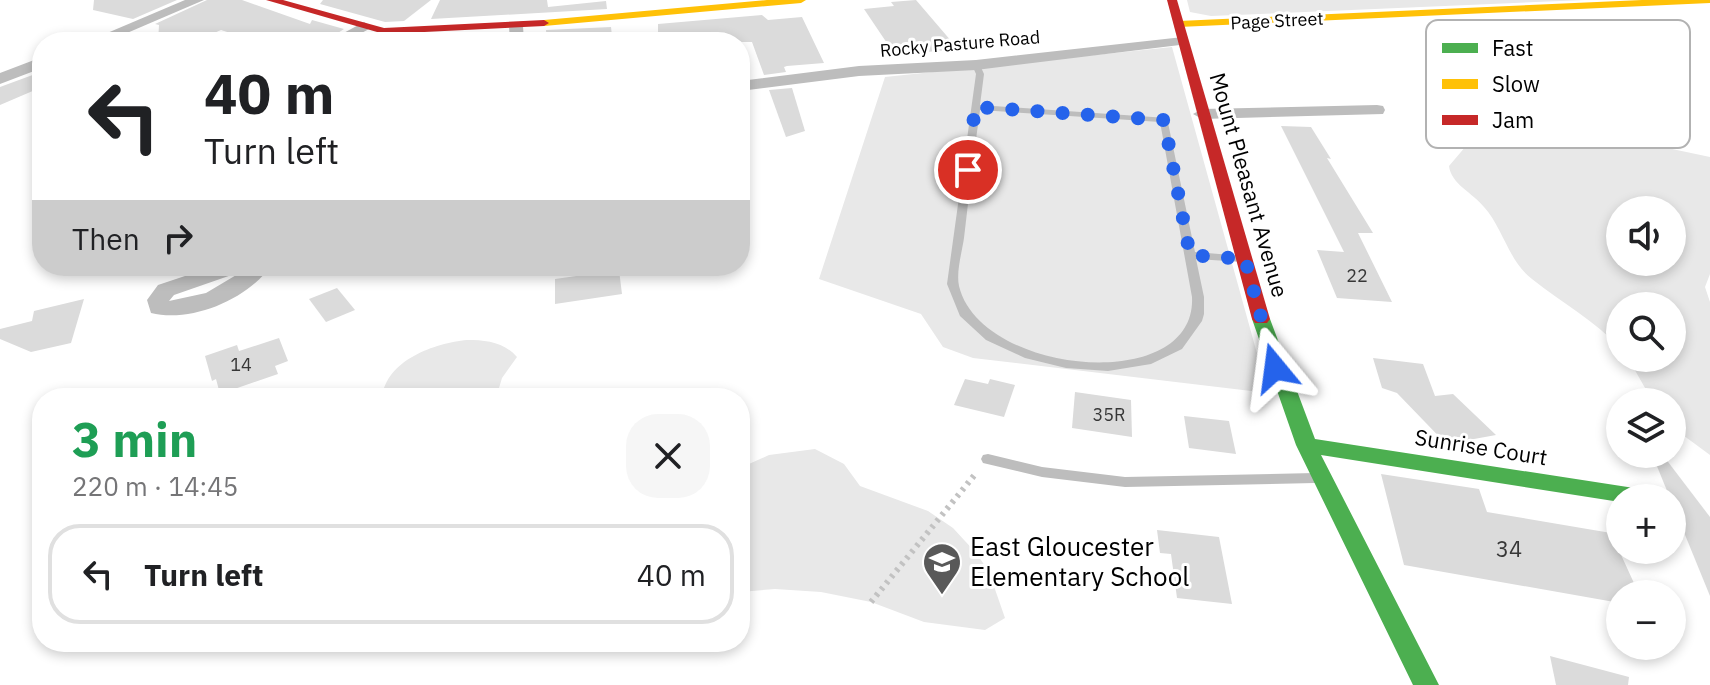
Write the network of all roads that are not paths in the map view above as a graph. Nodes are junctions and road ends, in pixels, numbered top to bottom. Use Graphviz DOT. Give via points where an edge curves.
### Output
graph roads {
  1 [pos="197,0"];
  2 [pos="271,0"];
  3 [pos="801,0"];
  4 [pos="1172,0"];
  5 [pos="1710,0"];
  6 [pos="364,26"];
  7 [pos="118,32"];
  8 [pos="353,32"];
  9 [pos="455,32"];
  10 [pos="533,32"];
  11 [pos="1181,32"];
  12 [pos="976,65"];
  13 [pos="32,66"];
  14 [pos="0,79"];
  15 [pos="750,85"];
  16 [pos="975,107"];
  17 [pos="1377,110"];
  18 [pos="1202,114"];
  19 [pos="1190,255"];
  20 [pos="1245,259"];
  21 [pos="207,276"];
  22 [pos="251,276"];
  23 [pos="1306,445"];
  24 [pos="988,459"];
  25 [pos="1321,478"];
  26 [pos="1606,492"];
  27 [pos="1426,685"];
  1 -- 7 [label="street"];
  2 -- 6 [label="street"];
  3 -- 10 [label="street"];
  4 -- 11 [label="street, Mount Pleasant Avenue"];
  5 -- 11 [label="street, Page Street"];
  6 -- 8 [label="street"];
  6 -- 9 [label="street"];
  11 -- 12 [label="street, Rocky Pasture Road"];
  11 -- 18 [label="street, Mount Pleasant Avenue"];
  12 -- 15 [label="street, Rocky Pasture Road" via="859,71"];
  12 -- 16 [label="lane" via="980,74"];
  13 -- 14 [label="street"];
  16 -- 19 [label="lane" via="1164,120"];
  16 -- 19 [label="lane" via="953,290 966,315 993,338 1031,356 1076,366 1121,365 1159,355 1186,337 1197,320"];
  17 -- 18 [label="street"];
  18 -- 20 [label="street, Mount Pleasant Avenue"];
  19 -- 20 [label="lane"];
  20 -- 23 [label="street, Mount Pleasant Avenue" via="1275,368"];
  21 -- 22 [label="street" via="166,290 159,308 191,306"];
  23 -- 25 [label="street, Mount Pleasant Avenue"];
  23 -- 26 [label="street, Sunrise Court"];
  24 -- 25 [label="lane" via="1125,482"];
  25 -- 27 [label="street, Mount Pleasant Avenue"];
}
